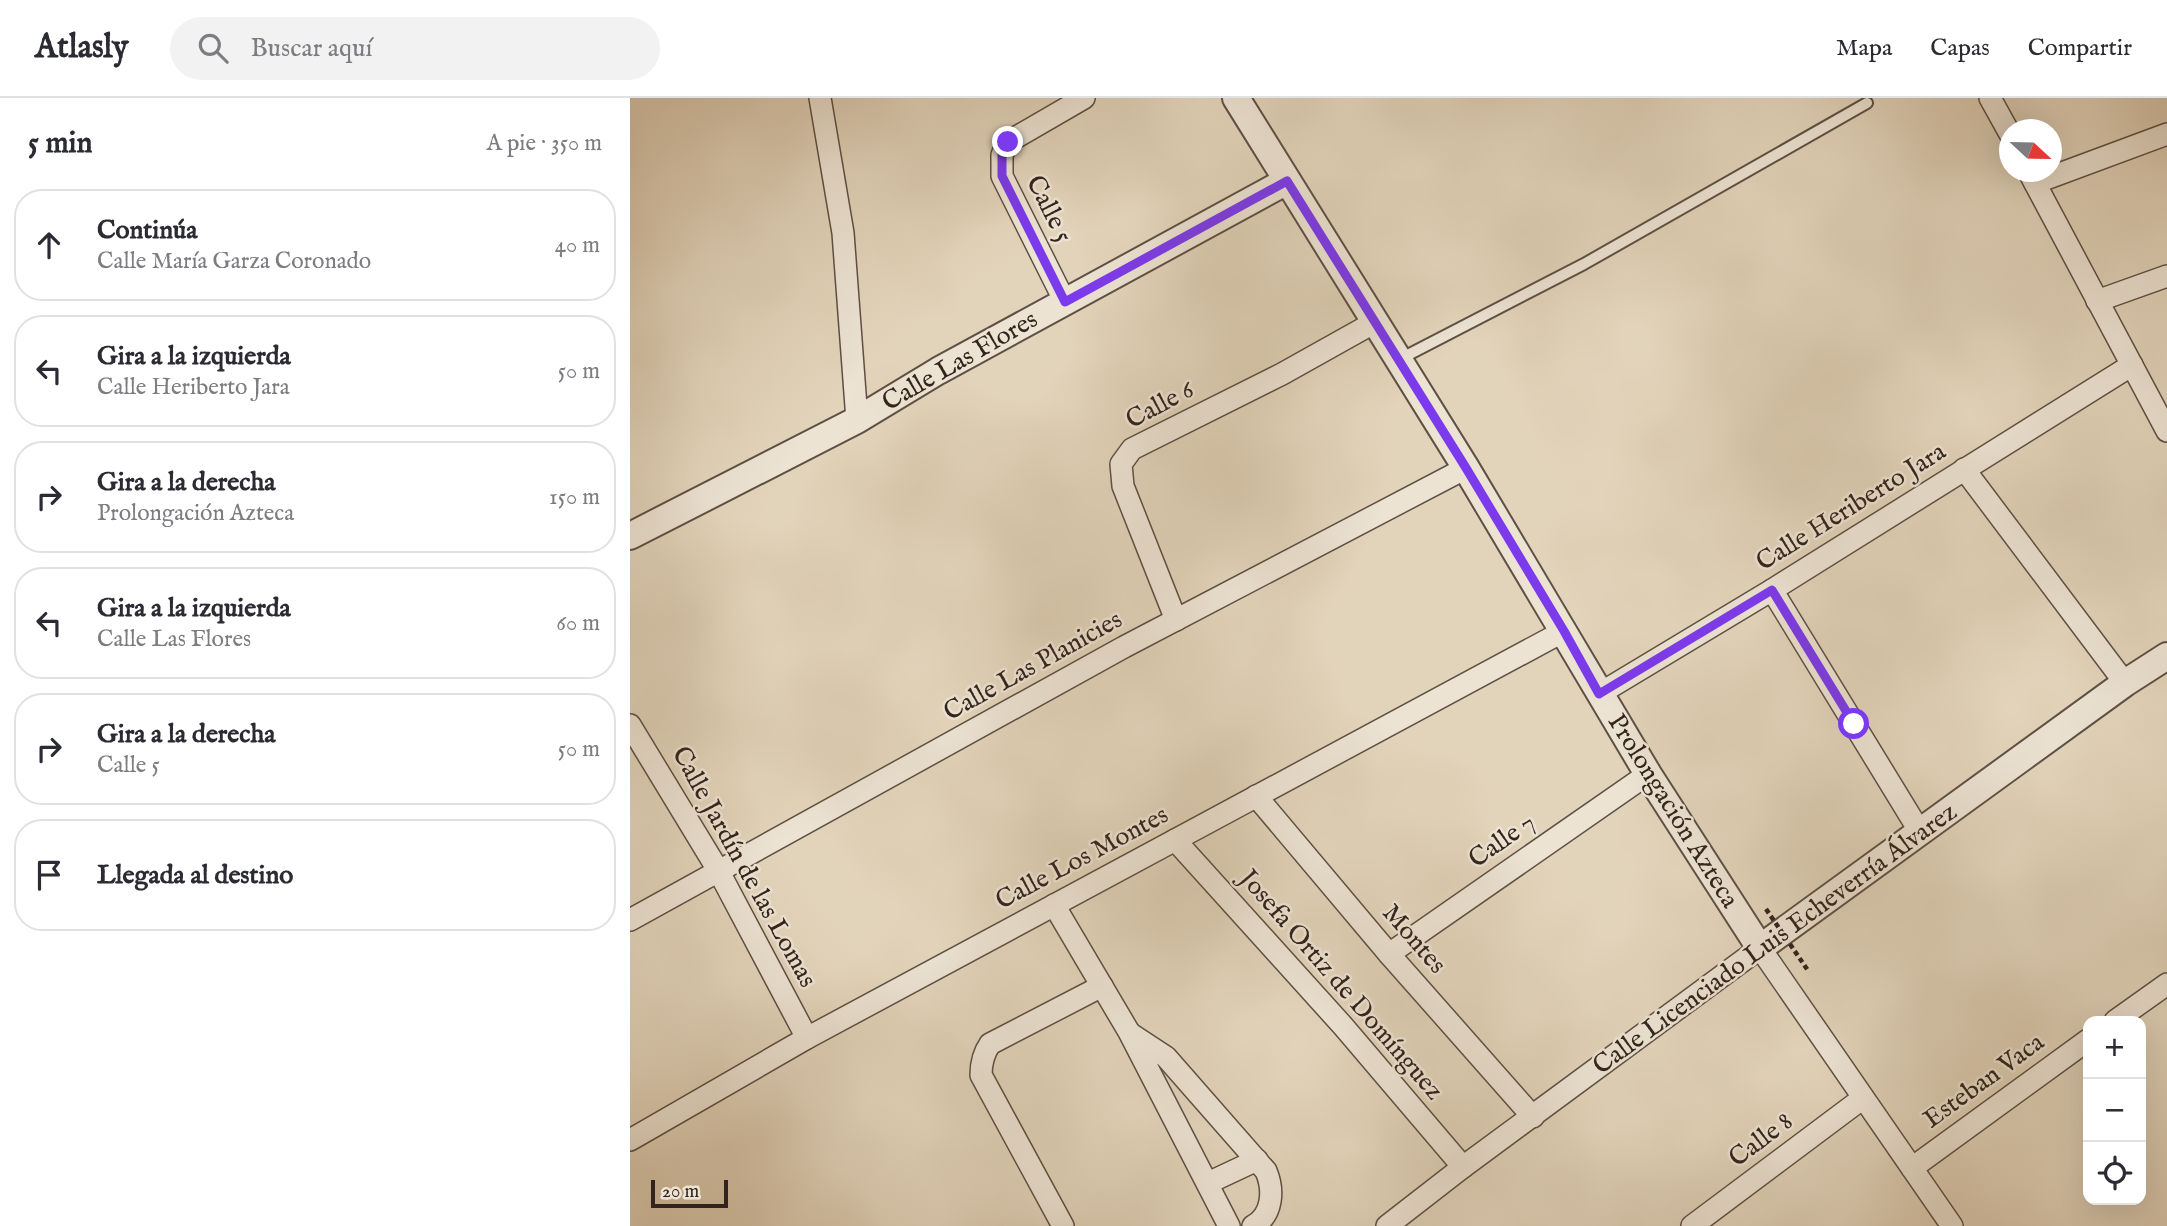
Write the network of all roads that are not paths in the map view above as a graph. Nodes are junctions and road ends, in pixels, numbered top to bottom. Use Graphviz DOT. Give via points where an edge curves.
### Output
graph roads {
  1 [pos="820,98"];
  2 [pos="1084,98"];
  3 [pos="1236,98"];
  4 [pos="1990,98"];
  5 [pos="1867,103"];
  6 [pos="2002,119"];
  7 [pos="2167,134"];
  8 [pos="2062,167"];
  9 [pos="1287,181"];
  10 [pos="2035,182"];
  11 [pos="2167,276"];
  12 [pos="2097,301"];
  13 [pos="1065,302"];
  14 [pos="1376,322"];
  15 [pos="1399,359"];
  16 [pos="2132,365"];
  17 [pos="857,420"];
  18 [pos="2166,426"];
  19 [pos="1466,468"];
  20 [pos="1964,470"];
  21 [pos="630,536"];
  22 [pos="1772,590"];
  23 [pos="1176,620"];
  24 [pos="1564,631"];
  25 [pos="2167,656"];
  26 [pos="2125,683"];
  27 [pos="1599,694"];
  28 [pos="630,725"];
  29 [pos="1648,774"];
  30 [pos="1256,796"];
  31 [pos="1920,832"];
  32 [pos="1175,840"];
  33 [pos="718,870"];
  34 [pos="1054,905"];
  35 [pos="630,920"];
  36 [pos="1760,948"];
  37 [pos="1389,954"];
  38 [pos="2167,984"];
  39 [pos="1102,986"];
  40 [pos="2122,1016"];
  41 [pos="1129,1032"];
  42 [pos="807,1038"];
  43 [pos="2083,1044"];
  44 [pos="1863,1098"];
  45 [pos="1533,1116"];
  46 [pos="630,1140"];
  47 [pos="1257,1160"];
  48 [pos="1463,1167"];
  49 [pos="1912,1168"];
  50 [pos="1208,1183"];
  51 [pos="1945,1223"];
  52 [pos="1063,1226"];
  53 [pos="1229,1226"];
  54 [pos="1253,1226"];
  55 [pos="1387,1226"];
  56 [pos="1692,1226"];
  1 -- 17 [label="street" via="843,233"];
  2 -- 13 [label="street, Calle 5" via="1008,142 1002,155 1002,176"];
  3 -- 9 [label="street, Prolongación Azteca"];
  4 -- 6 [label="street"];
  5 -- 15 [label="lane" via="1606,252"];
  7 -- 8 [label="street"];
  9 -- 13 [label="street, Calle Las Flores"];
  9 -- 14 [label="street, Prolongación Azteca"];
  10 -- 12 [label="street"];
  11 -- 12 [label="street"];
  12 -- 16 [label="street"];
  13 -- 17 [label="street, Calle Las Flores"];
  14 -- 15 [label="street, Prolongación Azteca"];
  14 -- 23 [label="street, Calle 6" via="1132,449 1121,464 1123,485"];
  15 -- 19 [label="street, Prolongación Azteca"];
  16 -- 18 [label="street"];
  16 -- 20 [label="street, Calle Heriberto Jara"];
  17 -- 21 [label="street, Calle Las Flores"];
  19 -- 23 [label="street, Calle Las Planicies"];
  19 -- 24 [label="street, Prolongación Azteca"];
  20 -- 22 [label="street, Calle Heriberto Jara"];
  20 -- 26 [label="street"];
  22 -- 27 [label="street, Calle Heriberto Jara"];
  22 -- 31 [label="street"];
  23 -- 33 [label="street, Calle Las Planicies"];
  24 -- 27 [label="street, Prolongación Azteca"];
  24 -- 30 [label="street, Calle Los Montes"];
  25 -- 26 [label="street, Calle Licenciado Luis Echeverría Álvarez"];
  26 -- 31 [label="street, Calle Licenciado Luis Echeverría Álvarez"];
  27 -- 29 [label="street, Prolongación Azteca"];
  28 -- 33 [label="street, Calle Jardín de las Lomas"];
  29 -- 36 [label="street, Prolongación Azteca"];
  29 -- 37 [label="street, Calle 7"];
  30 -- 32 [label="street, Calle Los Montes"];
  30 -- 37 [label="street, Montes"];
  31 -- 36 [label="street, Calle Licenciado Luis Echeverría Álvarez"];
  32 -- 34 [label="street, Calle Los Montes"];
  32 -- 48 [label="street, Josefa Ortiz de Domínguez"];
  33 -- 35 [label="street, Calle Las Planicies"];
  33 -- 42 [label="street, Calle Jardín de las Lomas"];
  34 -- 39 [label="street"];
  34 -- 42 [label="street, Calle Los Montes"];
  36 -- 44 [label="street, Prolongación Azteca"];
  36 -- 45 [label="street, Calle Licenciado Luis Echeverría Álvarez"];
  37 -- 45 [label="street, Montes"];
  38 -- 40 [label="street"];
  39 -- 41 [label="street"];
  39 -- 52 [label="street" via="990,1044 981,1064 981,1075"];
  41 -- 47 [label="street" via="1166,1057"];
  41 -- 50 [label="street"];
  42 -- 46 [label="street, Calle Los Montes"];
  43 -- 49 [label="street, Esteban Vaca"];
  44 -- 49 [label="street, Prolongación Azteca"];
  44 -- 56 [label="street, Calle 8"];
  45 -- 48 [label="street, Calle Licenciado Luis Echeverría Álvarez"];
  47 -- 50 [label="street"];
  47 -- 54 [label="street" via="1272,1185 1265,1214"];
  48 -- 55 [label="street, Calle Licenciado Luis Echeverría Álvarez"];
  49 -- 51 [label="street, Prolongación Azteca"];
  50 -- 53 [label="street"];
}
